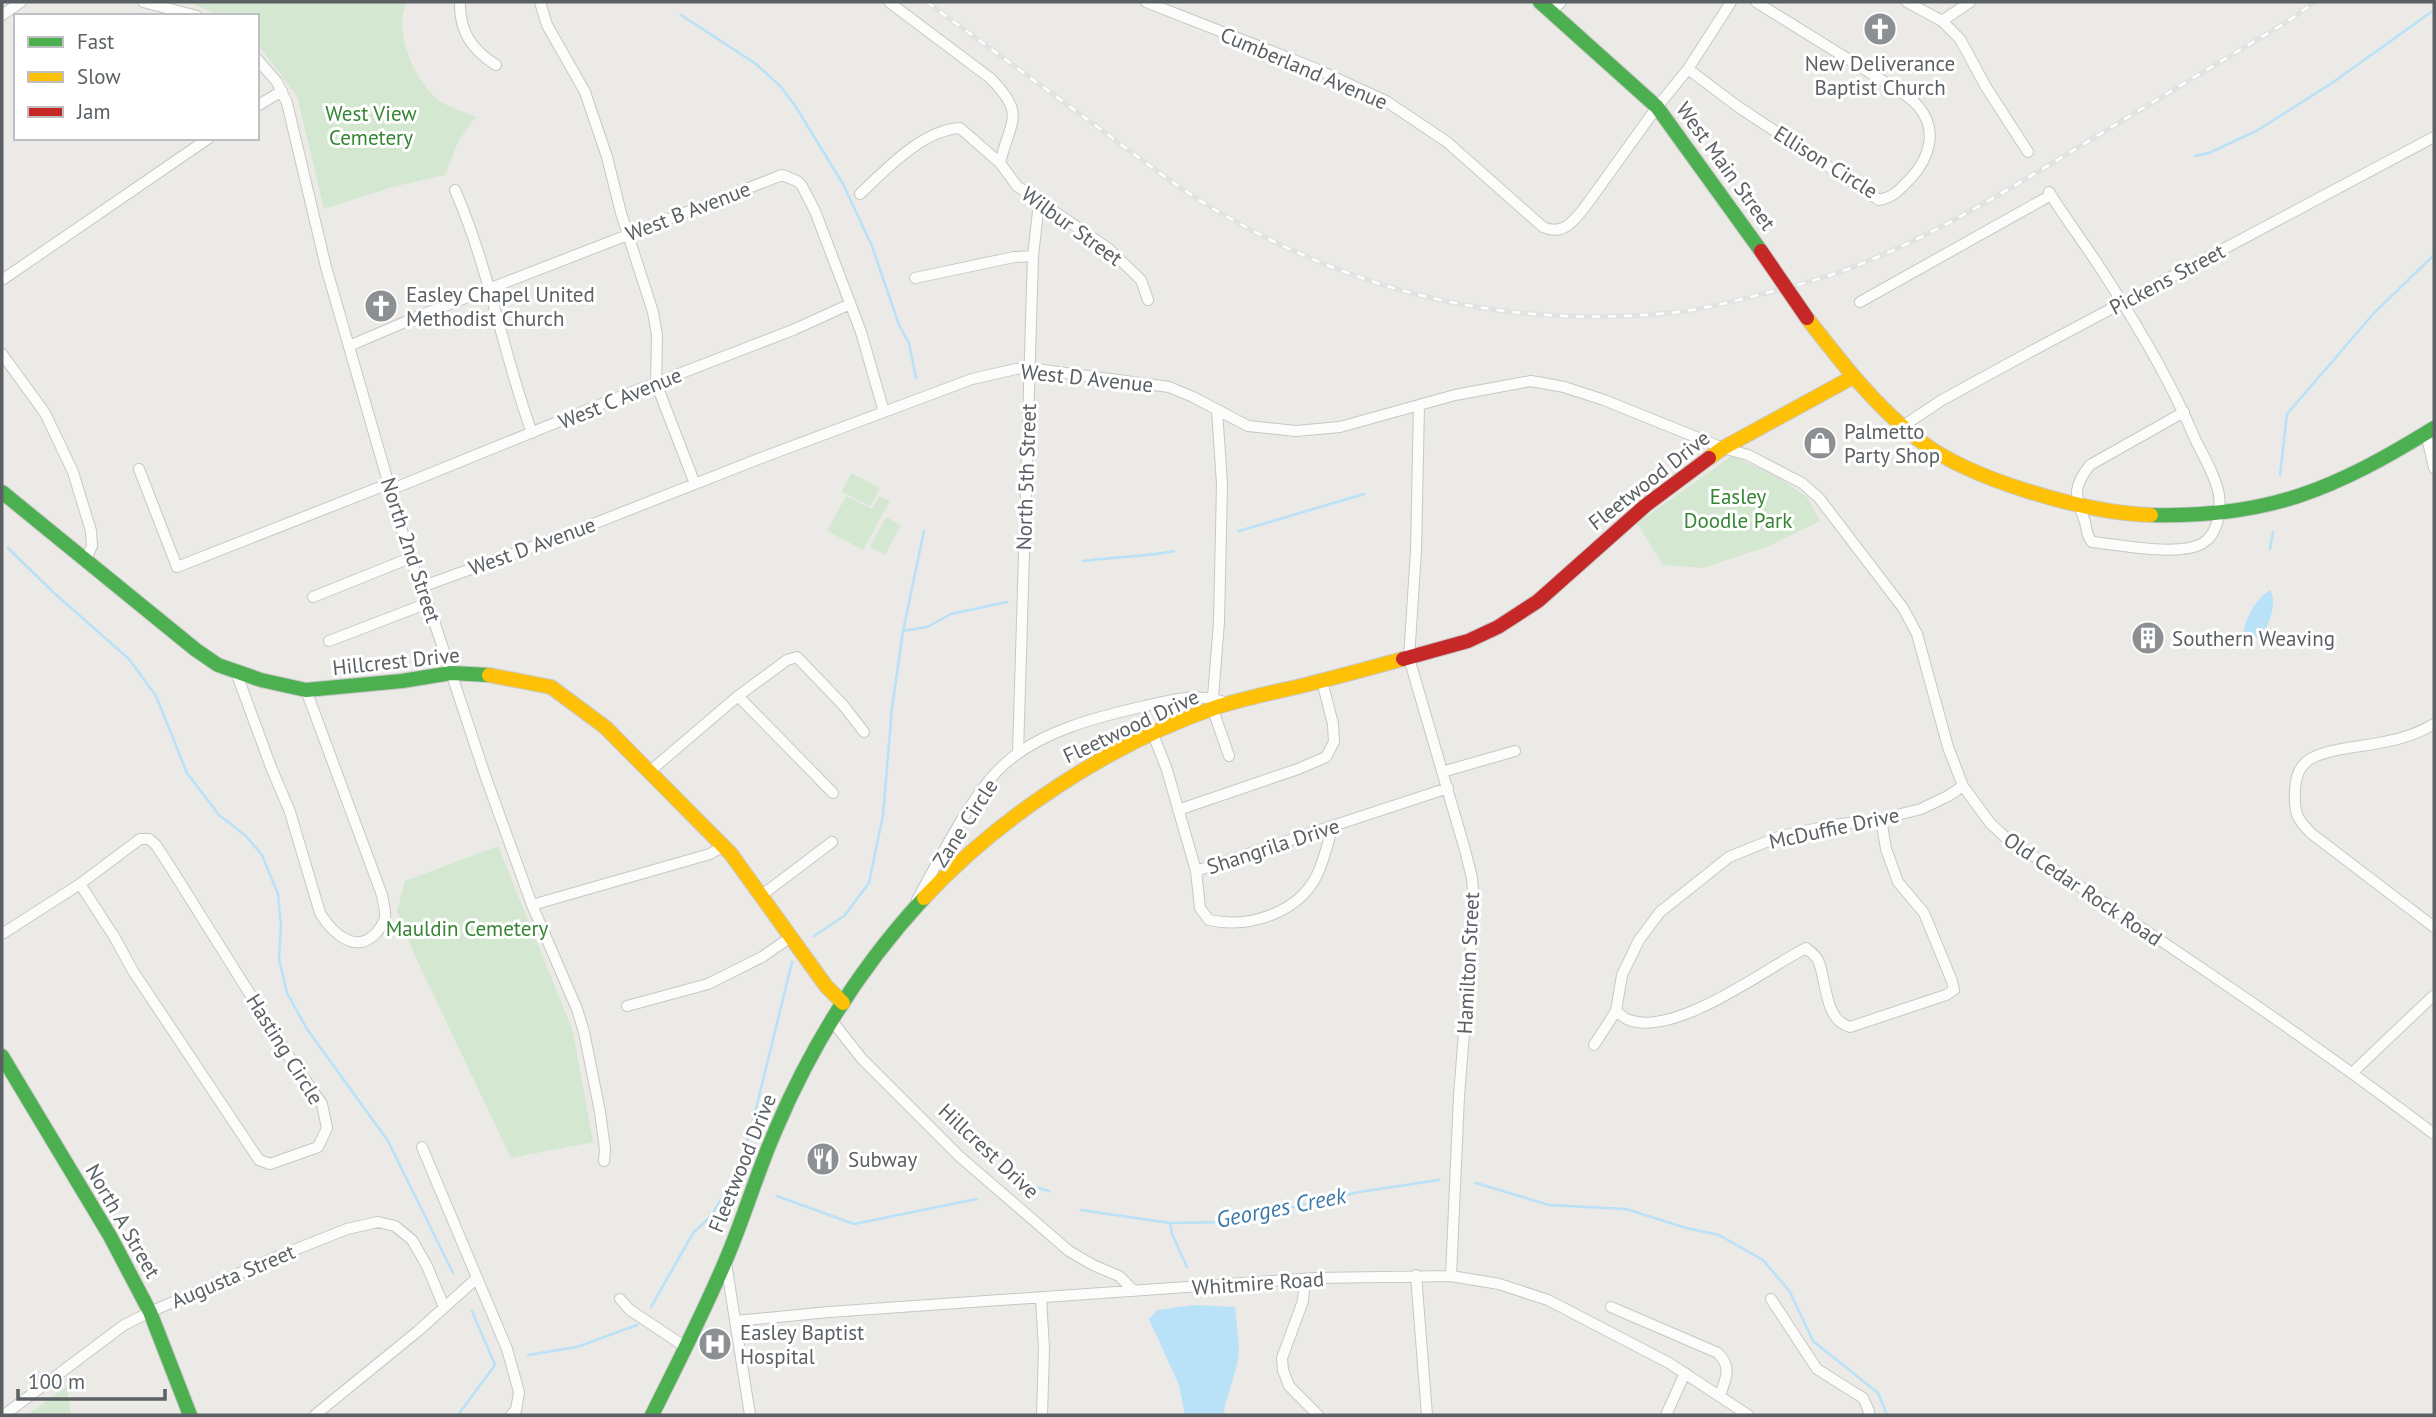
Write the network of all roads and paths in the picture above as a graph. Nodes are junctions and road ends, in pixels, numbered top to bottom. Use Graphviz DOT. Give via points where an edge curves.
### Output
graph roads {
  1 [pos="21,2"];
  2 [pos="143,2"];
  3 [pos="460,2"];
  4 [pos="540,2"];
  5 [pos="889,2"];
  6 [pos="1146,2"];
  7 [pos="1540,2"];
  8 [pos="1731,2"];
  9 [pos="1756,2"];
  10 [pos="1907,2"];
  11 [pos="1970,2"];
  12 [pos="1557,7"];
  13 [pos="189,14"];
  14 [pos="2,15"];
  15 [pos="1942,21"];
  16 [pos="259,61"];
  17 [pos="496,65"];
  18 [pos="1688,69"];
  19 [pos="282,91"];
  20 [pos="259,105"];
  21 [pos="1657,107"];
  22 [pos="2434,137"];
  23 [pos="206,140"];
  24 [pos="2028,152"];
  25 [pos="1000,163"];
  26 [pos="455,190"];
  27 [pos="860,194"];
  28 [pos="1040,202"];
  29 [pos="628,234"];
  30 [pos="1033,256"];
  31 [pos="915,278"];
  32 [pos="2,280"];
  33 [pos="488,289"];
  34 [pos="1147,300"];
  35 [pos="1860,302"];
  36 [pos="2123,303"];
  37 [pos="850,304"];
  38 [pos="349,346"];
  39 [pos="2,354"];
  40 [pos="1029,369"];
  41 [pos="1853,377"];
  42 [pos="656,383"];
  43 [pos="1419,405"];
  44 [pos="1217,410"];
  45 [pos="884,412"];
  46 [pos="2184,412"];
  47 [pos="1903,426"];
  48 [pos="2430,431"];
  49 [pos="532,433"];
  50 [pos="1723,448"];
  51 [pos="2434,468"];
  52 [pos="139,469"];
  53 [pos="695,484"];
  54 [pos="389,487"];
  55 [pos="2,492"];
  56 [pos="2078,506"];
  57 [pos="2220,513"];
  58 [pos="410,558"];
  59 [pos="86,559"];
  60 [pos="421,587"];
  61 [pos="313,597"];
  62 [pos="428,603"];
  63 [pos="329,640"];
  64 [pos="1409,658"];
  65 [pos="236,672"];
  66 [pos="451,673"];
  67 [pos="1322,681"];
  68 [pos="306,690"];
  69 [pos="738,696"];
  70 [pos="1213,703"];
  71 [pos="2434,724"];
  72 [pos="863,732"];
  73 [pos="1153,734"];
  74 [pos="1515,751"];
  75 [pos="1018,753"];
  76 [pos="1229,756"];
  77 [pos="649,772"];
  78 [pos="1442,772"];
  79 [pos="1963,786"];
  80 [pos="1448,788"];
  81 [pos="833,793"];
  82 [pos="1178,810"];
  83 [pos="1881,819"];
  84 [pos="1332,828"];
  85 [pos="832,842"];
  86 [pos="723,846"];
  87 [pos="1195,872"];
  88 [pos="80,884"];
  89 [pos="762,895"];
  90 [pos="532,905"];
  91 [pos="911,910"];
  92 [pos="2434,927"];
  93 [pos="2,934"];
  94 [pos="792,937"];
  95 [pos="2434,995"];
  96 [pos="844,1003"];
  97 [pos="627,1006"];
  98 [pos="1616,1011"];
  99 [pos="832,1021"];
  100 [pos="1594,1045"];
  101 [pos="2,1056"];
  102 [pos="2352,1073"];
  103 [pos="2434,1134"];
  104 [pos="422,1147"];
  105 [pos="604,1161"];
  106 [pos="725,1261"];
  107 [pos="1416,1275"];
  108 [pos="1451,1276"];
  109 [pos="477,1278"];
  110 [pos="1305,1279"];
  111 [pos="1134,1291"];
  112 [pos="620,1298"];
  113 [pos="1041,1298"];
  114 [pos="1771,1299"];
  115 [pos="444,1307"];
  116 [pos="1611,1307"];
  117 [pos="150,1312"];
  118 [pos="735,1321"];
  119 [pos="687,1348"];
  120 [pos="1685,1373"];
  121 [pos="1720,1396"];
  122 [pos="5,1415"];
  123 [pos="190,1415"];
  124 [pos="314,1415"];
  125 [pos="511,1415"];
  126 [pos="652,1415"];
  127 [pos="750,1415"];
  128 [pos="1042,1415"];
  129 [pos="1318,1415"];
  130 [pos="1427,1415"];
  131 [pos="1666,1415"];
  132 [pos="1748,1415"];
  133 [pos="1868,1415"];
  1 -- 14 [label="street"];
  2 -- 13 [label="street"];
  3 -- 17 [label="street" via="470,43"];
  4 -- 29 [label="street" via="547,25 585,92"];
  5 -- 25 [label="street" via="1003,92 1014,116"];
  6 -- 21 [label="street, Cumberland Avenue" via="1314,68 1386,102 1447,142 1551,230 1572,223"];
  7 -- 12 [label="street, West Main Street"];
  8 -- 18 [label="street"];
  9 -- 18 [label="street, Ellison Circle" via="1919,107 1929,126 1927,156 1892,197 1879,200"];
  10 -- 15 [label="street"];
  11 -- 15 [label="street"];
  12 -- 21 [label="street, West Main Street"];
  15 -- 24 [label="street" via="1960,39"];
  16 -- 19 [label="street, North 2nd Street"];
  18 -- 21 [label="street"];
  19 -- 20 [label="street"];
  19 -- 38 [label="street, North 2nd Street"];
  21 -- 41 [label="street, West Main Street, bridge"];
  22 -- 36 [label="street, Pickens Street"];
  23 -- 32 [label="street"];
  25 -- 27 [label="street, Wilbur Street" via="960,128 947,129 910,149"];
  25 -- 28 [label="street, Wilbur Street" via="1017,186"];
  26 -- 33 [label="street" via="479,249"];
  28 -- 30 [label="street, North 5th Street"];
  28 -- 34 [label="street, Wilbur Street" via="1109,249 1141,280"];
  29 -- 33 [label="street, West B Avenue"];
  29 -- 37 [label="street, West B Avenue" via="782,175 789,177 802,186 815,211"];
  29 -- 42 [label="street" via="653,312"];
  30 -- 31 [label="street"];
  30 -- 40 [label="street, North 5th Street"];
  33 -- 38 [label="street, West B Avenue"];
  33 -- 49 [label="street"];
  35 -- 36 [label="street" via="2050,194"];
  36 -- 46 [label="street"];
  36 -- 47 [label="street, Pickens Street" via="1942,400"];
  37 -- 42 [label="street, West C Avenue"];
  37 -- 45 [label="street, West B Avenue"];
  38 -- 54 [label="street, North 2nd Street"];
  39 -- 59 [label="street" via="45,413 73,472 90,531 92,546"];
  40 -- 44 [label="street, West D Avenue" via="1169,387"];
  40 -- 45 [label="street, West D Avenue" via="972,379"];
  40 -- 75 [label="street, North 5th Street"];
  41 -- 47 [label="street, West Main Street"];
  41 -- 50 [label="street, Fleetwood Drive"];
  42 -- 49 [label="street, West C Avenue"];
  42 -- 53 [label="street"];
  43 -- 44 [label="street, West D Avenue" via="1340,428 1296,431 1248,426"];
  43 -- 50 [label="street, West D Avenue" via="1531,381 1604,400"];
  43 -- 64 [label="street, Hamilton Street"];
  44 -- 70 [label="street" via="1222,484"];
  45 -- 53 [label="street, West D Avenue"];
  46 -- 56 [label="street" via="2090,465 2080,478"];
  46 -- 57 [label="street" via="2219,492"];
  47 -- 56 [label="street, West Main Street" via="1944,456 2010,485"];
  48 -- 51 [label="street"];
  48 -- 57 [label="street, West Main Street" via="2356,474 2311,493"];
  49 -- 54 [label="street, West C Avenue"];
  50 -- 64 [label="street, Fleetwood Drive" via="1646,505 1538,601 1468,641"];
  50 -- 79 [label="street, Old Cedar Rock Road" via="1766,464 1819,498 1903,608 1917,634"];
  52 -- 54 [label="street, West C Avenue" via="177,566"];
  53 -- 60 [label="street, West D Avenue"];
  54 -- 58 [label="street, North 2nd Street"];
  55 -- 59 [label="street, Hillcrest Drive"];
  56 -- 57 [label="street, West Main Street" via="2160,515"];
  56 -- 57 [label="street" via="2092,542 2146,549 2189,549 2204,542"];
  58 -- 60 [label="street, North 2nd Street"];
  58 -- 61 [label="street"];
  59 -- 65 [label="street, Hillcrest Drive" via="196,650"];
  60 -- 62 [label="street, North 2nd Street"];
  62 -- 63 [label="street"];
  62 -- 66 [label="street, North 2nd Street"];
  64 -- 67 [label="street, Fleetwood Drive"];
  64 -- 78 [label="street, Hamilton Street"];
  65 -- 68 [label="street, Hillcrest Drive"];
  65 -- 68 [label="street" via="290,812 320,913 338,934 356,944 367,942 386,916 382,895"];
  66 -- 68 [label="street, Hillcrest Drive"];
  66 -- 77 [label="street, Hillcrest Drive" via="496,675 551,687 605,727"];
  66 -- 90 [label="street, North 2nd Street"];
  67 -- 70 [label="street, Fleetwood Drive" via="1230,704"];
  67 -- 82 [label="street" via="1334,742 1326,757"];
  69 -- 72 [label="street" via="797,657"];
  69 -- 77 [label="street"];
  69 -- 81 [label="street"];
  70 -- 73 [label="street, Fleetwood Drive"];
  70 -- 75 [label="street, Zane Circle" via="1181,698 1124,711 1065,730"];
  70 -- 76 [label="street"];
  71 -- 92 [label="street" via="2398,739 2310,759 2299,771 2294,807 2312,834"];
  73 -- 82 [label="street, Shangrila Drive"];
  73 -- 91 [label="street, Fleetwood Drive" via="1095,763 1013,815 965,854"];
  74 -- 78 [label="street"];
  75 -- 91 [label="street, Zane Circle" via="982,789"];
  77 -- 86 [label="street, Hillcrest Drive"];
  78 -- 80 [label="street, Hamilton Street"];
  79 -- 83 [label="street, McDuffie Drive" via="1933,803"];
  79 -- 102 [label="street, Old Cedar Rock Road" via="2005,837"];
  80 -- 84 [label="street, Shangrila Drive"];
  80 -- 108 [label="street, Hamilton Street" via="1472,878 1474,906"];
  82 -- 87 [label="street, Shangrila Drive"];
  83 -- 98 [label="street, McDuffie Drive" via="1781,836 1728,857 1660,912 1646,931 1622,975"];
  83 -- 98 [label="street" via="1898,882 1924,913 1952,981 1954,989 1946,995 1850,1027 1842,1025 1829,1001 1817,957 1806,948 1723,998 1680,1017 1629,1020"];
  84 -- 87 [label="street, Shangrila Drive"];
  84 -- 87 [label="street" via="1317,876 1289,906 1266,918 1225,924 1209,920 1200,908"];
  85 -- 89 [label="street"];
  86 -- 89 [label="street, Hillcrest Drive"];
  86 -- 90 [label="street" via="710,854"];
  88 -- 88 [label="street, Hasting Circle" via="259,1160 270,1164 318,1147 327,1128 322,1104 156,845 140,839"];
  88 -- 93 [label="street, Hasting Circle"];
  89 -- 94 [label="street, Hillcrest Drive"];
  90 -- 105 [label="street, North 2nd Street" via="584,1032 600,1112"];
  91 -- 96 [label="street, Fleetwood Drive"];
  94 -- 96 [label="street, Hillcrest Drive" via="826,986"];
  94 -- 97 [label="street" via="708,984"];
  95 -- 102 [label="street"];
  96 -- 99 [label="street, Fleetwood Drive"];
  98 -- 100 [label="street, McDuffie Drive"];
  99 -- 106 [label="street, Fleetwood Drive" via="783,1113"];
  99 -- 111 [label="street, Hillcrest Drive" via="862,1059 960,1156 1069,1251 1119,1276"];
  101 -- 117 [label="street, North A Street"];
  102 -- 103 [label="street, Old Cedar Rock Road"];
  104 -- 109 [label="street"];
  106 -- 118 [label="street"];
  106 -- 119 [label="street, Fleetwood Drive"];
  107 -- 108 [label="street, Whitmire Road"];
  107 -- 110 [label="street, Whitmire Road"];
  107 -- 130 [label="street"];
  108 -- 120 [label="street, Whitmire Road" via="1499,1284 1548,1300"];
  109 -- 115 [label="street"];
  109 -- 125 [label="street" via="519,1391"];
  110 -- 111 [label="street, Whitmire Road"];
  110 -- 129 [label="street" via="1303,1301 1282,1358 1283,1370 1289,1386"];
  111 -- 113 [label="street, Whitmire Road"];
  112 -- 119 [label="street" via="630,1310"];
  113 -- 118 [label="street, Whitmire Road"];
  113 -- 128 [label="street"];
  114 -- 133 [label="street" via="1817,1369 1863,1398"];
  115 -- 117 [label="street, Augusta Street" via="412,1240 395,1226 378,1222 279,1255"];
  115 -- 124 [label="street"];
  116 -- 121 [label="street" via="1718,1353 1726,1362 1727,1373"];
  117 -- 122 [label="street, Augusta Street" via="124,1325"];
  117 -- 123 [label="street, North A Street"];
  118 -- 127 [label="street"];
  119 -- 126 [label="street, Fleetwood Drive"];
  120 -- 121 [label="street, Whitmire Road"];
  120 -- 131 [label="street"];
  121 -- 132 [label="street, Whitmire Road"];
}
